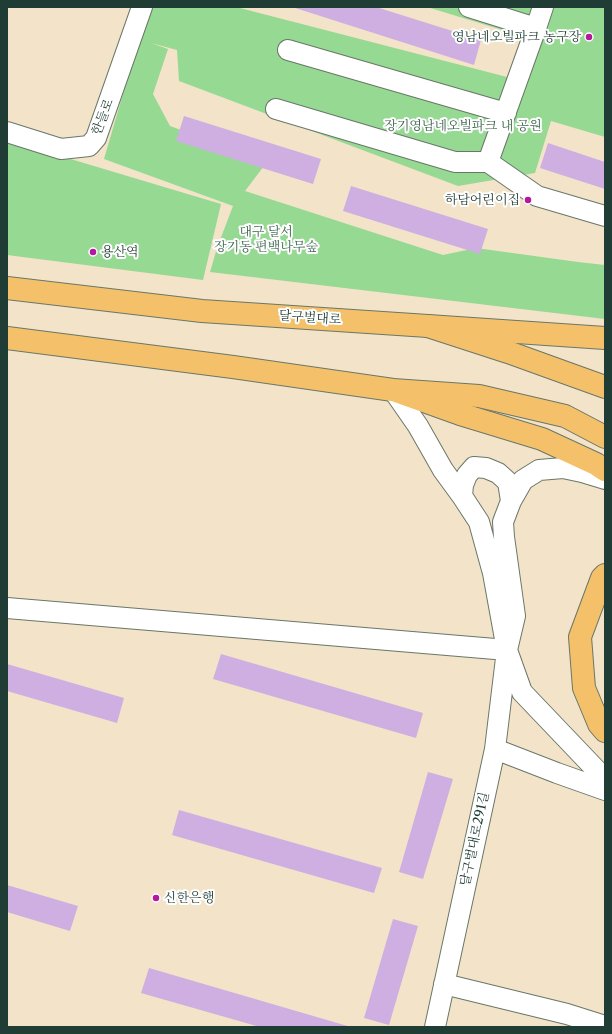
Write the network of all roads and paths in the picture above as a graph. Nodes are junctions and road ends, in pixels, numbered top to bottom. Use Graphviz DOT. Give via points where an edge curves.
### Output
graph roads {
  1 [pos="142,7"];
  2 [pos="469,7"];
  3 [pos="543,7"];
  4 [pos="536,28"];
  5 [pos="288,50"];
  6 [pos="276,109"];
  7 [pos="506,113"];
  8 [pos="7,132"];
  9 [pos="488,162"];
  10 [pos="605,216"];
  11 [pos="7,288"];
  12 [pos="428,326"];
  13 [pos="7,338"];
  14 [pos="605,338"];
  15 [pos="605,387"];
  16 [pos="393,390"];
  17 [pos="605,437"];
  18 [pos="605,470"];
  19 [pos="605,480"];
  20 [pos="462,496"];
  21 [pos="511,501"];
  22 [pos="605,575"];
  23 [pos="7,608"];
  24 [pos="507,650"];
  25 [pos="605,731"];
  26 [pos="495,749"];
  27 [pos="605,780"];
  28 [pos="605,790"];
  29 [pos="444,984"];
  30 [pos="565,1021"];
  31 [pos="605,1026"];
  32 [pos="435,1027"];
  1 -- 8 [label="street, 한들로" via="96,138 89,146 61,149"];
  2 -- 4 [label="street"];
  3 -- 4 [label="street"];
  4 -- 7 [label="street"];
  5 -- 7 [label="street"];
  6 -- 9 [label="street" via="455,162"];
  7 -- 9 [label="street"];
  9 -- 10 [label="street" via="537,196"];
  11 -- 12 [label="main road, 달구벌대로" via="202,311"];
  12 -- 14 [label="main road"];
  12 -- 15 [label="main road, 달구벌대로"];
  13 -- 16 [label="main road"];
  16 -- 17 [label="main road" via="479,396 565,416"];
  16 -- 18 [label="main road" via="542,440"];
  16 -- 20 [label="street"];
  19 -- 21 [label="street" via="563,468 539,470 523,480"];
  20 -- 21 [label="street" via="467,475 474,467 486,468 498,473 508,482"];
  20 -- 24 [label="street" via="479,522 493,573"];
  21 -- 24 [label="street" via="504,522 504,537 515,616"];
  22 -- 25 [label="main road" via="580,637 584,688 599,724"];
  23 -- 24 [label="street"];
  24 -- 26 [label="street, 달구벌대로291길"];
  24 -- 27 [label="street" via="522,692"];
  26 -- 28 [label="street"];
  26 -- 29 [label="street, 달구벌대로291길"];
  29 -- 30 [label="street"];
  29 -- 32 [label="street, 달구벌대로291길"];
  30 -- 31 [label="street"];
}
